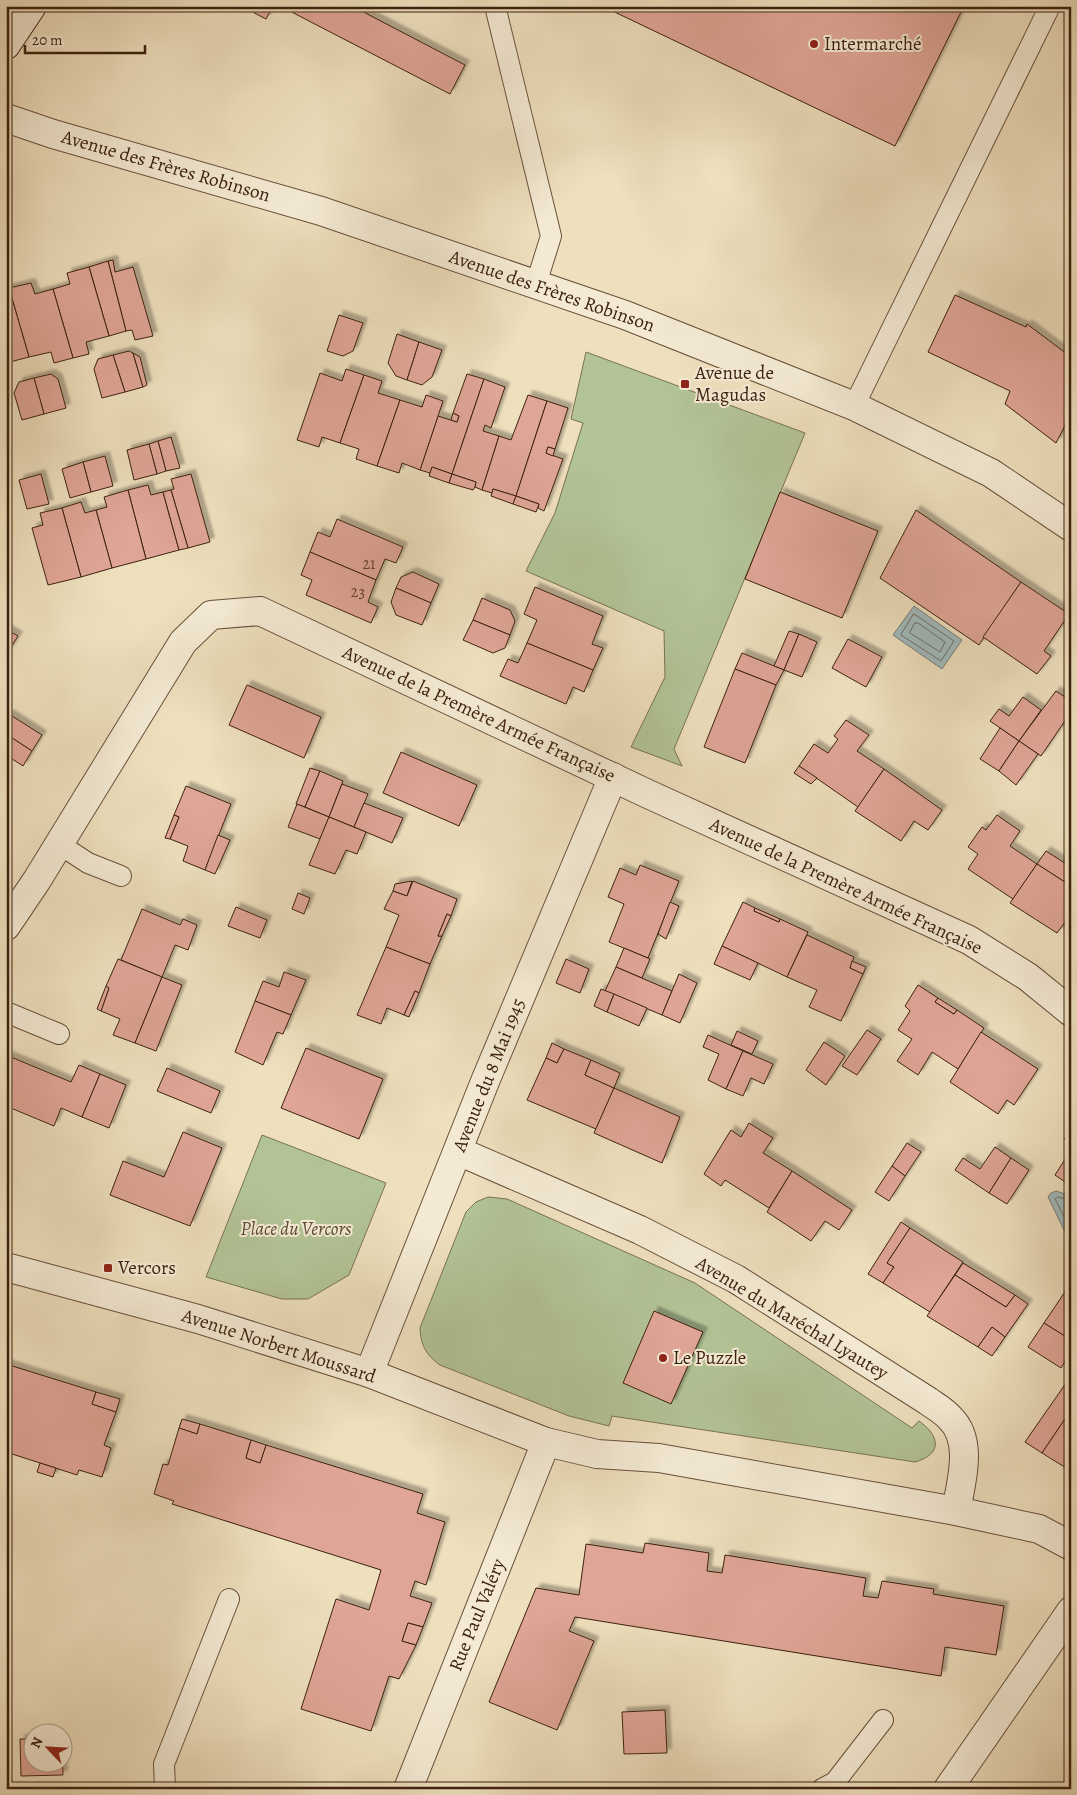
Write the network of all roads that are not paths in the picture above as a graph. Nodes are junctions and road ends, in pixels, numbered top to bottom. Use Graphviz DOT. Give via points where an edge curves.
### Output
graph roads {
  1 [pos="32,6"];
  2 [pos="495,6"];
  3 [pos="1050,6"];
  4 [pos="6,46"];
  5 [pos="6,118"];
  6 [pos="536,284"];
  7 [pos="854,406"];
  8 [pos="1071,527"];
  9 [pos="613,777"];
  10 [pos="59,844"];
  11 [pos="121,876"];
  12 [pos="6,926"];
  13 [pos="6,1012"];
  14 [pos="1071,1012"];
  15 [pos="59,1034"];
  16 [pos="458,1151"];
  17 [pos="6,1267"];
  18 [pos="369,1373"];
  19 [pos="546,1442"];
  20 [pos="956,1511"];
  21 [pos="1071,1546"];
  22 [pos="229,1599"];
  23 [pos="1071,1611"];
  24 [pos="883,1720"];
  25 [pos="165,1789"];
  26 [pos="408,1789"];
  27 [pos="822,1789"];
  28 [pos="948,1789"];
  1 -- 4 [label="street"];
  2 -- 6 [label="lane" via="551,236"];
  3 -- 7 [label="lane"];
  5 -- 6 [label="street, Avenue des Frères Robinson" via="320,211"];
  6 -- 7 [label="street, Avenue des Frères Robinson" via="625,315"];
  7 -- 8 [label="street, Avenue des Frères Robinson" via="991,473"];
  9 -- 10 [label="street, Avenue de la Premère Armée Française" via="260,611 211,615 183,642"];
  9 -- 14 [label="street, Avenue de la Premère Armée Française" via="969,940 1028,977"];
  9 -- 16 [label="street, Avenue du 8 Mai 1945"];
  10 -- 11 [label="lane" via="88,863"];
  10 -- 12 [label="street, Avenue de la Premère Armée Française"];
  13 -- 15 [label="lane"];
  16 -- 18 [label="street, Avenue du 8 Mai 1945"];
  16 -- 20 [label="street, Avenue du Maréchal Lyautey" via="640,1230 736,1279 928,1401 950,1418 964,1445"];
  17 -- 18 [label="street, Avenue Norbert Moussard" via="198,1319"];
  18 -- 19 [label="street, Avenue Norbert Moussard"];
  19 -- 20 [label="street" via="597,1454 659,1458"];
  19 -- 26 [label="street, Rue Paul Valéry"];
  20 -- 21 [label="street" via="1038,1529"];
  22 -- 25 [label="lane" via="164,1764"];
  23 -- 28 [label="street"];
  24 -- 27 [label="lane" via="835,1782"];
}
